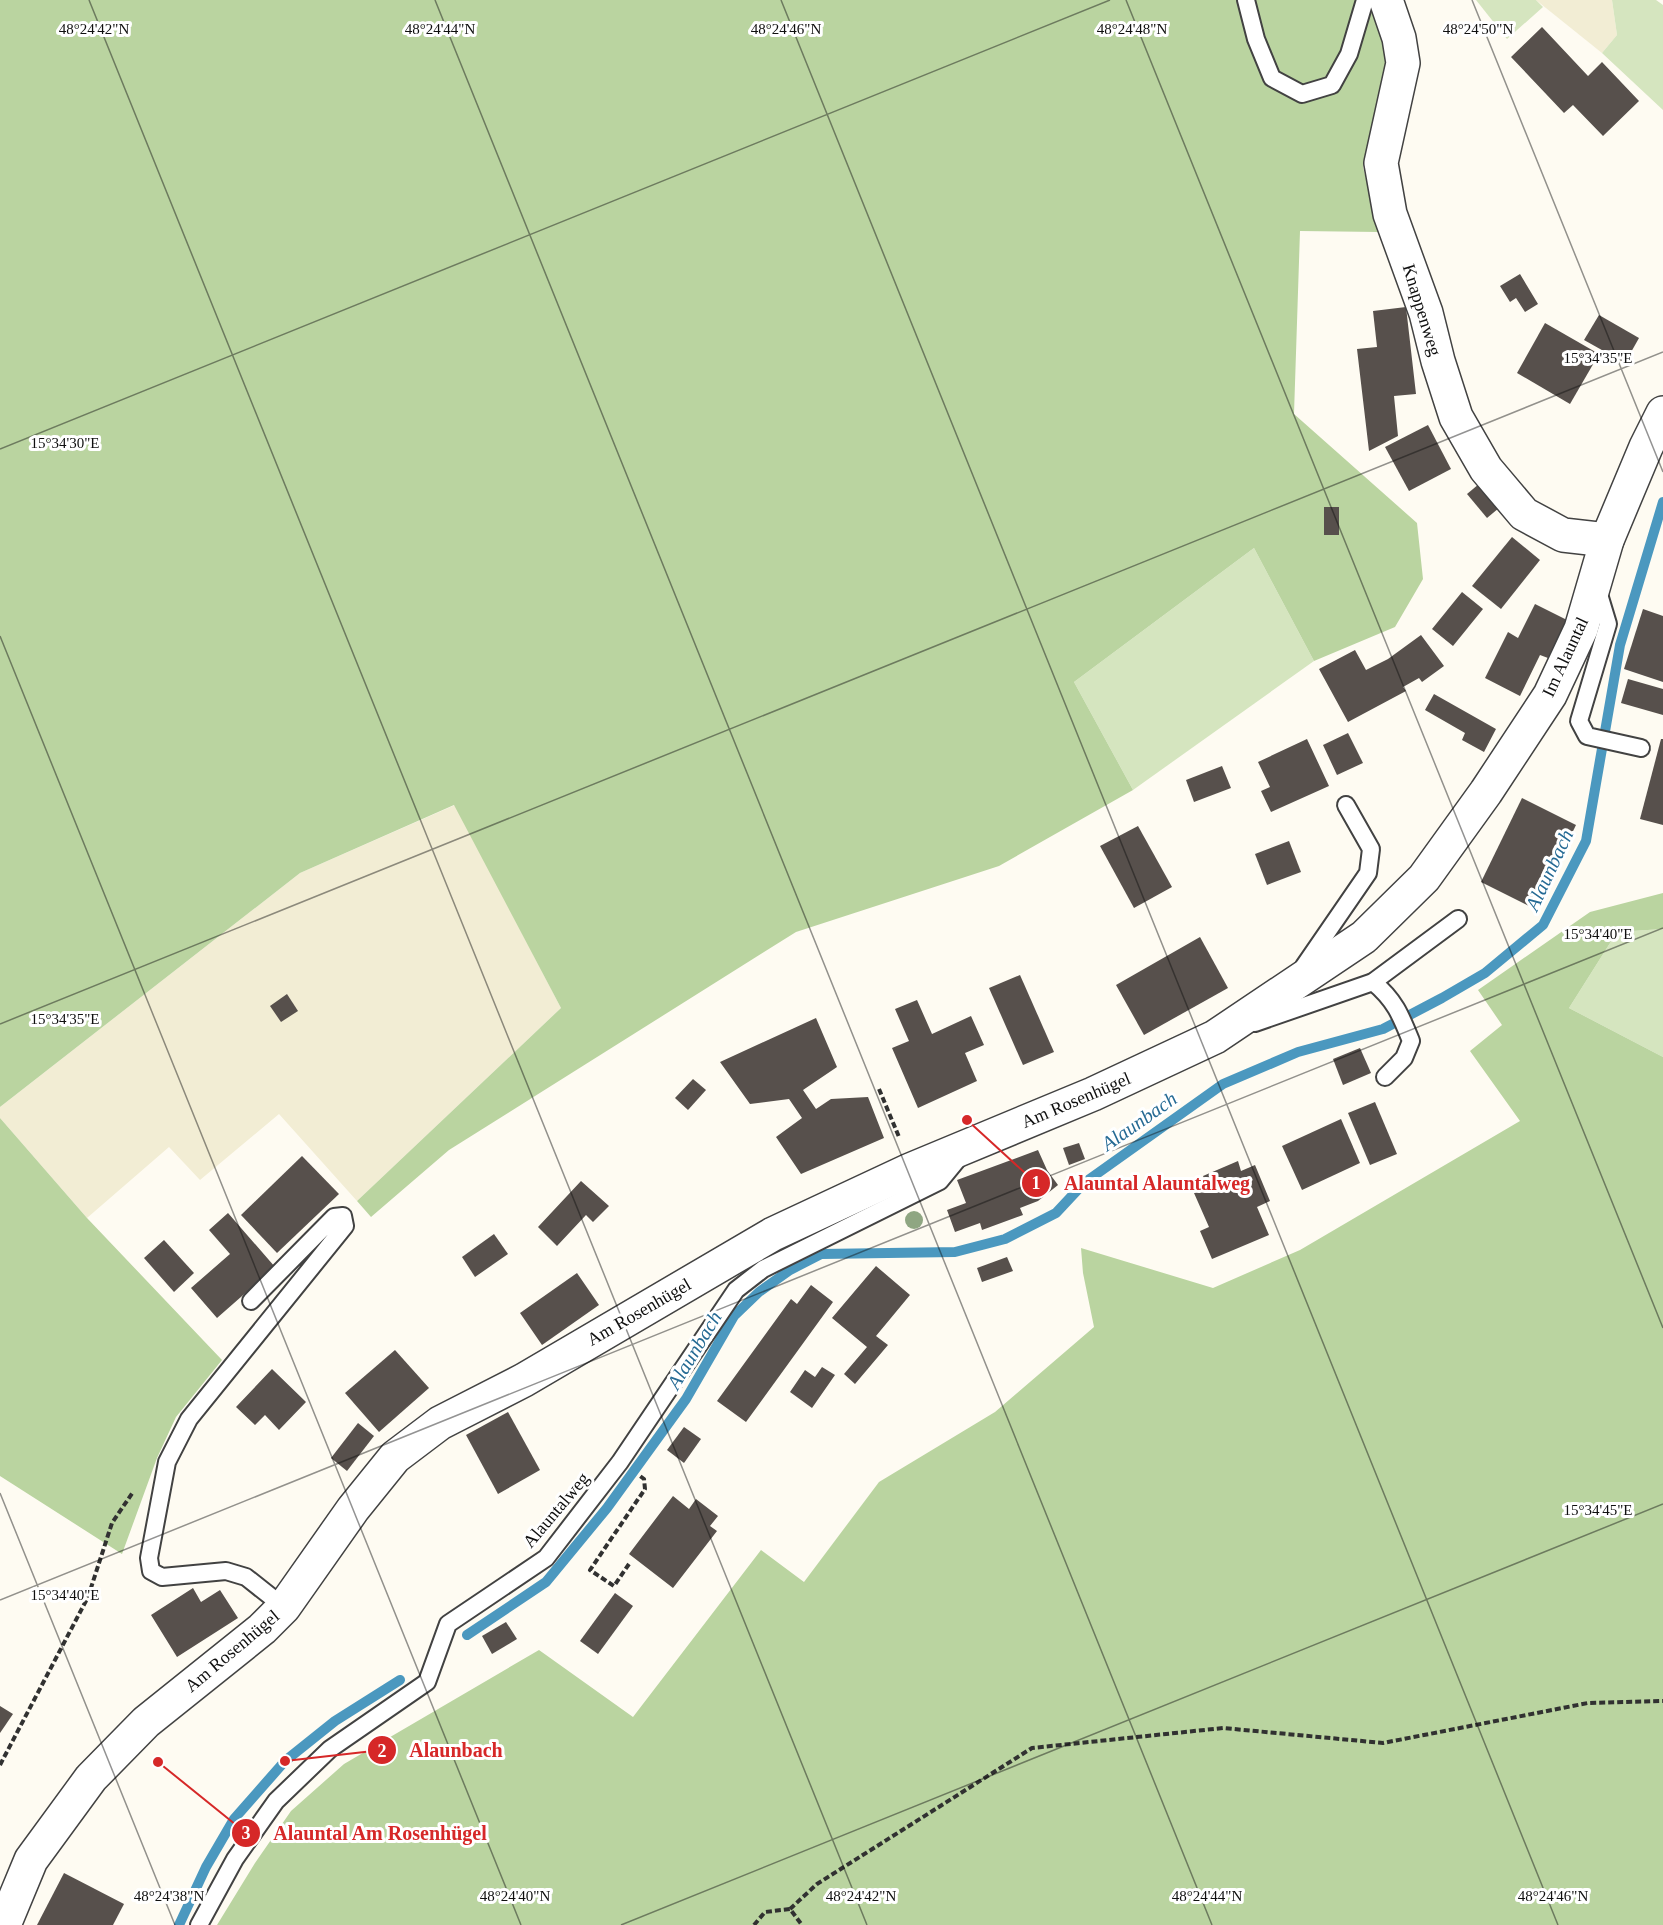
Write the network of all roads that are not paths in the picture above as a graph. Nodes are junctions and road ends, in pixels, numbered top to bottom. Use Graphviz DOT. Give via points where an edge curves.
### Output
graph roads {
  1 [pos="1246,0"];
  2 [pos="1365,0"];
  3 [pos="1386,0"];
  4 [pos="1663,413"];
  5 [pos="1607,540"];
  6 [pos="1595,583"];
  7 [pos="1641,748"];
  8 [pos="1346,805"];
  9 [pos="1424,878"];
  10 [pos="1458,919"];
  11 [pos="1373,982"];
  12 [pos="1289,986"];
  13 [pos="1215,1037"];
  14 [pos="1384,1077"];
  15 [pos="968,1146"];
  16 [pos="251,1301"];
  17 [pos="284,1607"];
  18 [pos="4,1925"];
  19 [pos="199,1925"];
  1 -- 2 [label="lane" via="1272,78 1302,94 1332,85 1349,54"];
  3 -- 5 [label="street, Knappenweg" via="1399,38 1402,63 1381,163 1390,214 1426,313 1456,417 1486,469 1524,514 1563,535"];
  4 -- 5 [label="street, Im Alauntal"];
  5 -- 6 [label="street, Im Alauntal"];
  6 -- 7 [label="lane" via="1608,624 1579,721 1587,736"];
  6 -- 9 [label="street, Im Alauntal" via="1581,629 1550,695"];
  8 -- 12 [label="lane" via="1371,849 1368,873"];
  9 -- 12 [label="street, Am Rosenhügel" via="1364,937"];
  10 -- 11 [label="lane"];
  11 -- 13 [label="lane"];
  11 -- 14 [label="lane" via="1397,1007 1411,1041 1404,1058"];
  12 -- 13 [label="street, Am Rosenhügel"];
  13 -- 15 [label="street, Am Rosenhügel"];
  15 -- 17 [label="street, Am Rosenhügel" via="773,1234 524,1380 440,1423 395,1456"];
  15 -- 19 [label="lane, Alauntalweg" via="940,1181 763,1269 736,1290 620,1462 546,1558 448,1624 427,1682 330,1749 276,1801 235,1859"];
  16 -- 17 [label="lane" via="333,1217 343,1216 345,1226 189,1419 167,1462 148,1557 152,1571 162,1577 226,1571 246,1577"];
  17 -- 18 [label="street, Am Rosenhügel" via="146,1722 91,1778 31,1860"];
}
